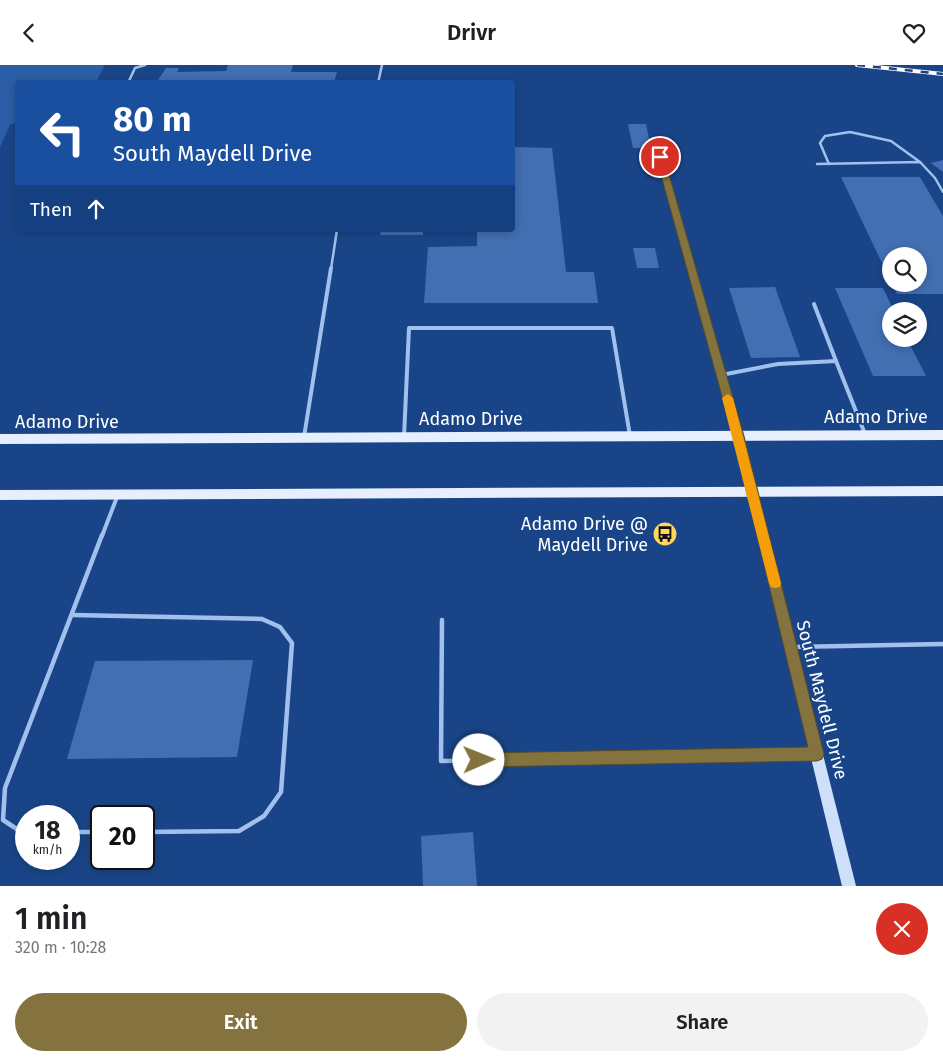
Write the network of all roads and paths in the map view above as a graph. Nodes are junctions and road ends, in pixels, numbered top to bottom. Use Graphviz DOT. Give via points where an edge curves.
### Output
graph roads {
  1 [pos="145,65"];
  2 [pos="382,65"];
  3 [pos="129,80"];
  4 [pos="379,80"];
  5 [pos="660,157"];
  6 [pos="920,162"];
  7 [pos="817,164"];
  8 [pos="829,164"];
  9 [pos="943,192"];
  10 [pos="337,232"];
  11 [pos="814,305"];
  12 [pos="836,361"];
  13 [pos="721,375"];
  14 [pos="866,435"];
  15 [pos="943,435"];
  16 [pos="630,436"];
  17 [pos="738,436"];
  18 [pos="304,437"];
  19 [pos="404,437"];
  20 [pos="0,439"];
  21 [pos="943,491"];
  22 [pos="753,492"];
  23 [pos="0,495"];
  24 [pos="117,495"];
  25 [pos="73,615"];
  26 [pos="442,620"];
  27 [pos="943,644"];
  28 [pos="791,647"];
  29 [pos="817,754"];
  30 [pos="15,828"];
  31 [pos="155,832"];
  32 [pos="849,886"];
  1 -- 3 [label="lane" via="135,68"];
  2 -- 4 [label="lane"];
  5 -- 13 [label="lane"];
  6 -- 8 [label="lane"];
  6 -- 8 [label="lane" via="891,141 850,132 825,136 820,143"];
  6 -- 9 [label="lane"];
  7 -- 8 [label="lane"];
  10 -- 18 [label="lane"];
  11 -- 12 [label="lane"];
  12 -- 13 [label="lane" via="778,364"];
  12 -- 14 [label="lane"];
  13 -- 17 [label="lane"];
  14 -- 15 [label="main road, Adamo Drive"];
  14 -- 17 [label="main road, Adamo Drive"];
  16 -- 17 [label="main road, Adamo Drive"];
  16 -- 19 [label="main road, Adamo Drive"];
  16 -- 19 [label="lane" via="612,328 409,328"];
  17 -- 22 [label="street, South Maydell Drive"];
  18 -- 19 [label="main road, Adamo Drive"];
  18 -- 20 [label="main road, Adamo Drive"];
  21 -- 22 [label="main road"];
  22 -- 24 [label="main road"];
  22 -- 28 [label="street, South Maydell Drive"];
  23 -- 24 [label="main road"];
  24 -- 25 [label="lane"];
  25 -- 30 [label="lane" via="5,788 3,820"];
  25 -- 31 [label="lane" via="262,619 280,627 292,643 281,792 264,817 239,831"];
  26 -- 29 [label="lane" via="441,761"];
  27 -- 28 [label="lane"];
  28 -- 29 [label="street, South Maydell Drive"];
  29 -- 32 [label="street, South Maydell Drive"];
}
